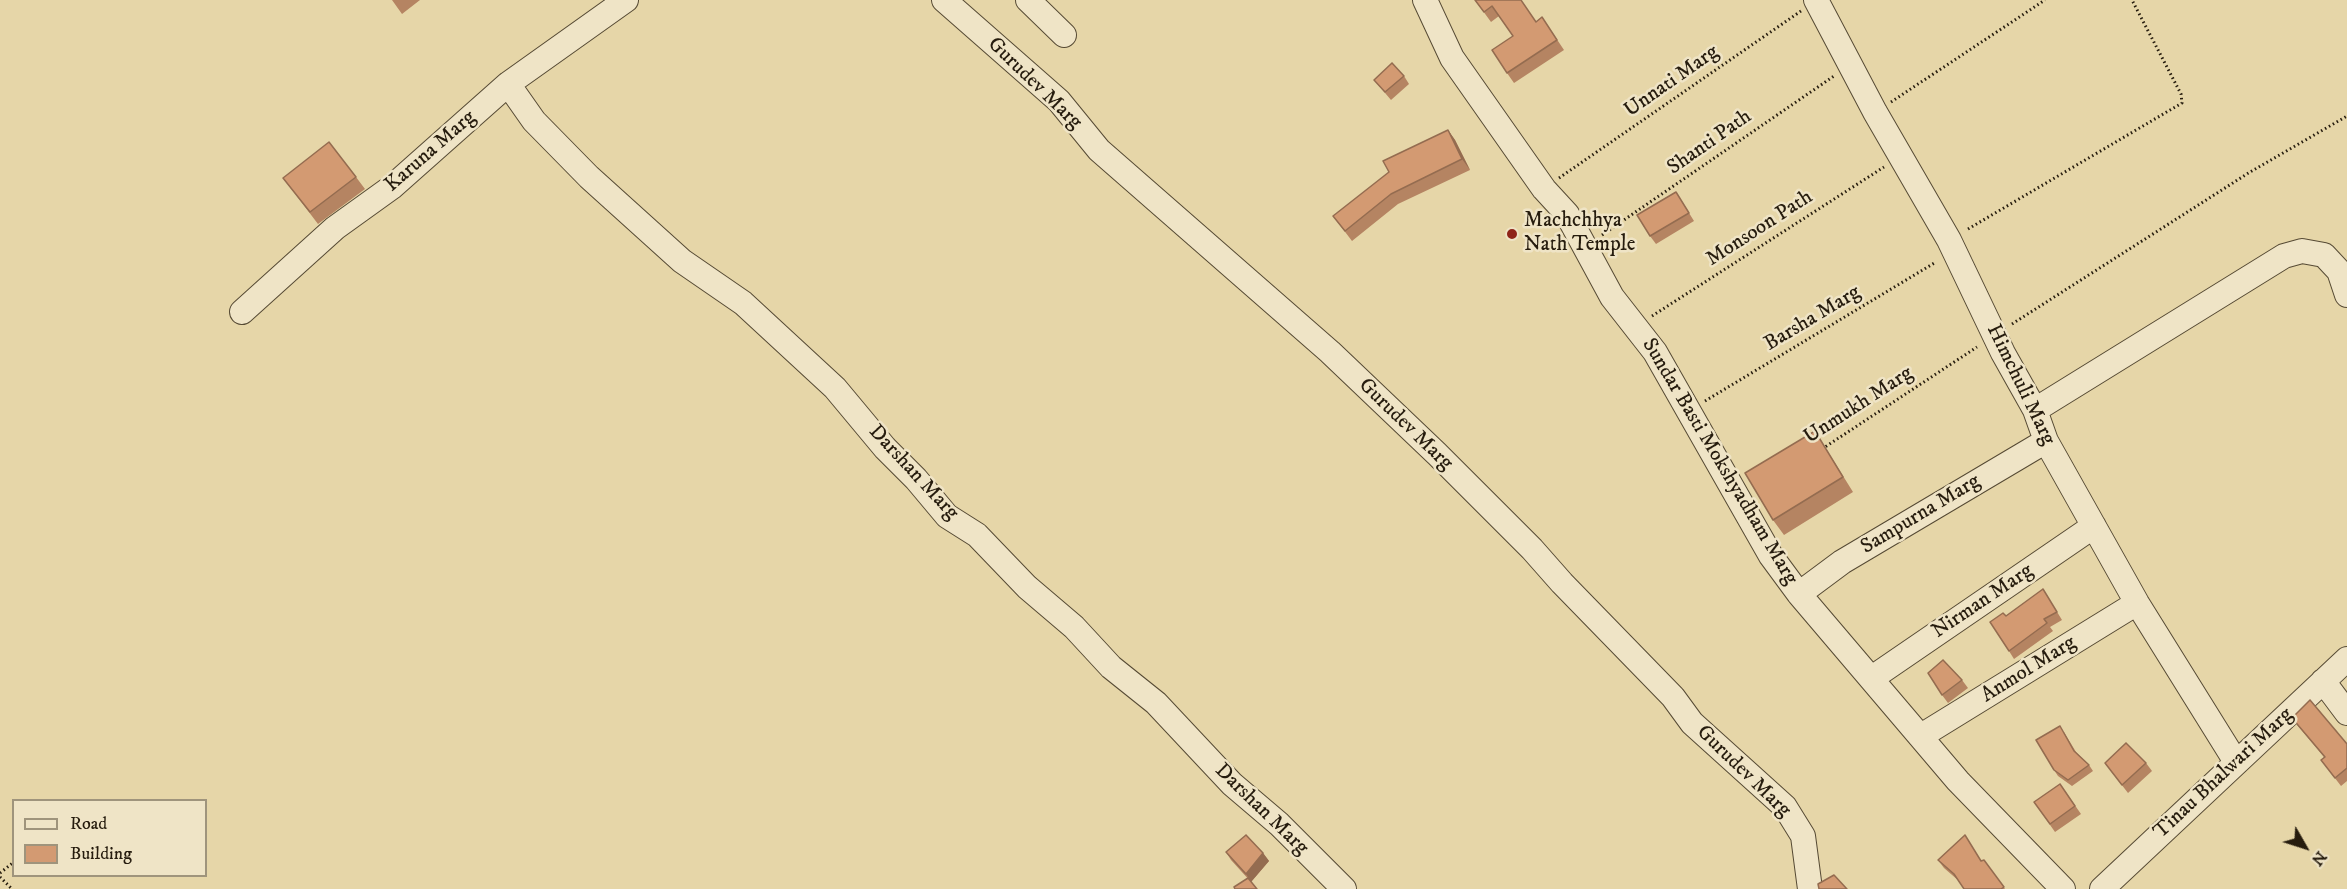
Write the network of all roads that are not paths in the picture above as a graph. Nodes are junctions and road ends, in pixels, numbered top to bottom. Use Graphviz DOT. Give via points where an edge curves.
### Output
graph roads {
  1 [pos="626,0"];
  2 [pos="944,0"];
  3 [pos="1028,0"];
  4 [pos="1425,0"];
  5 [pos="1816,0"];
  6 [pos="1064,35"];
  7 [pos="508,84"];
  8 [pos="2347,295"];
  9 [pos="242,312"];
  10 [pos="2035,410"];
  11 [pos="2046,441"];
  12 [pos="2094,526"];
  13 [pos="1799,594"];
  14 [pos="2136,603"];
  15 [pos="2347,659"];
  16 [pos="1872,678"];
  17 [pos="2323,681"];
  18 [pos="2347,713"];
  19 [pos="1921,736"];
  20 [pos="2236,762"];
  21 [pos="1344,889"];
  22 [pos="1810,889"];
  23 [pos="2063,889"];
  24 [pos="2102,889"];
  1 -- 7 [label="street, Karuna Marg"];
  2 -- 22 [label="street, Gurudev Marg" via="1059,101 1099,150 1330,352 1437,454 1673,697 1692,723 1785,807 1803,837"];
  3 -- 6 [label="street"];
  4 -- 13 [label="street, Sundar Basti Mokshyadham Marg" via="1452,58 1544,189 1567,214 1612,297 1655,352 1771,556"];
  5 -- 10 [label="street, Himchuli Marg" via="1951,246"];
  7 -- 9 [label="street, Karuna Marg" via="392,187 335,228"];
  7 -- 21 [label="street, Darshan Marg" via="534,121 589,177 682,261 744,303 835,388 947,516 977,535 1111,667 1156,703 1232,784"];
  8 -- 10 [label="street" via="2339,272 2324,255 2302,251 2284,256"];
  10 -- 11 [label="street, Himchuli Marg"];
  11 -- 12 [label="street, Himchuli Marg"];
  11 -- 13 [label="street, Sampurna Marg" via="1842,562"];
  12 -- 14 [label="street, Himchuli Marg"];
  12 -- 16 [label="street, Nirman Marg"];
  13 -- 16 [label="street, Sundar Basti Mokshyadham Marg"];
  14 -- 19 [label="street, Anmol Marg"];
  14 -- 20 [label="street, Himchuli Marg"];
  15 -- 17 [label="street, Tinau Bhalwari Marg"];
  16 -- 19 [label="street, Sundar Basti Mokshyadham Marg"];
  17 -- 18 [label="street"];
  17 -- 20 [label="street, Tinau Bhalwari Marg"];
  19 -- 23 [label="street, Sundar Basti Mokshyadham Marg" via="1958,781"];
  20 -- 24 [label="street, Tinau Bhalwari Marg"];
}
